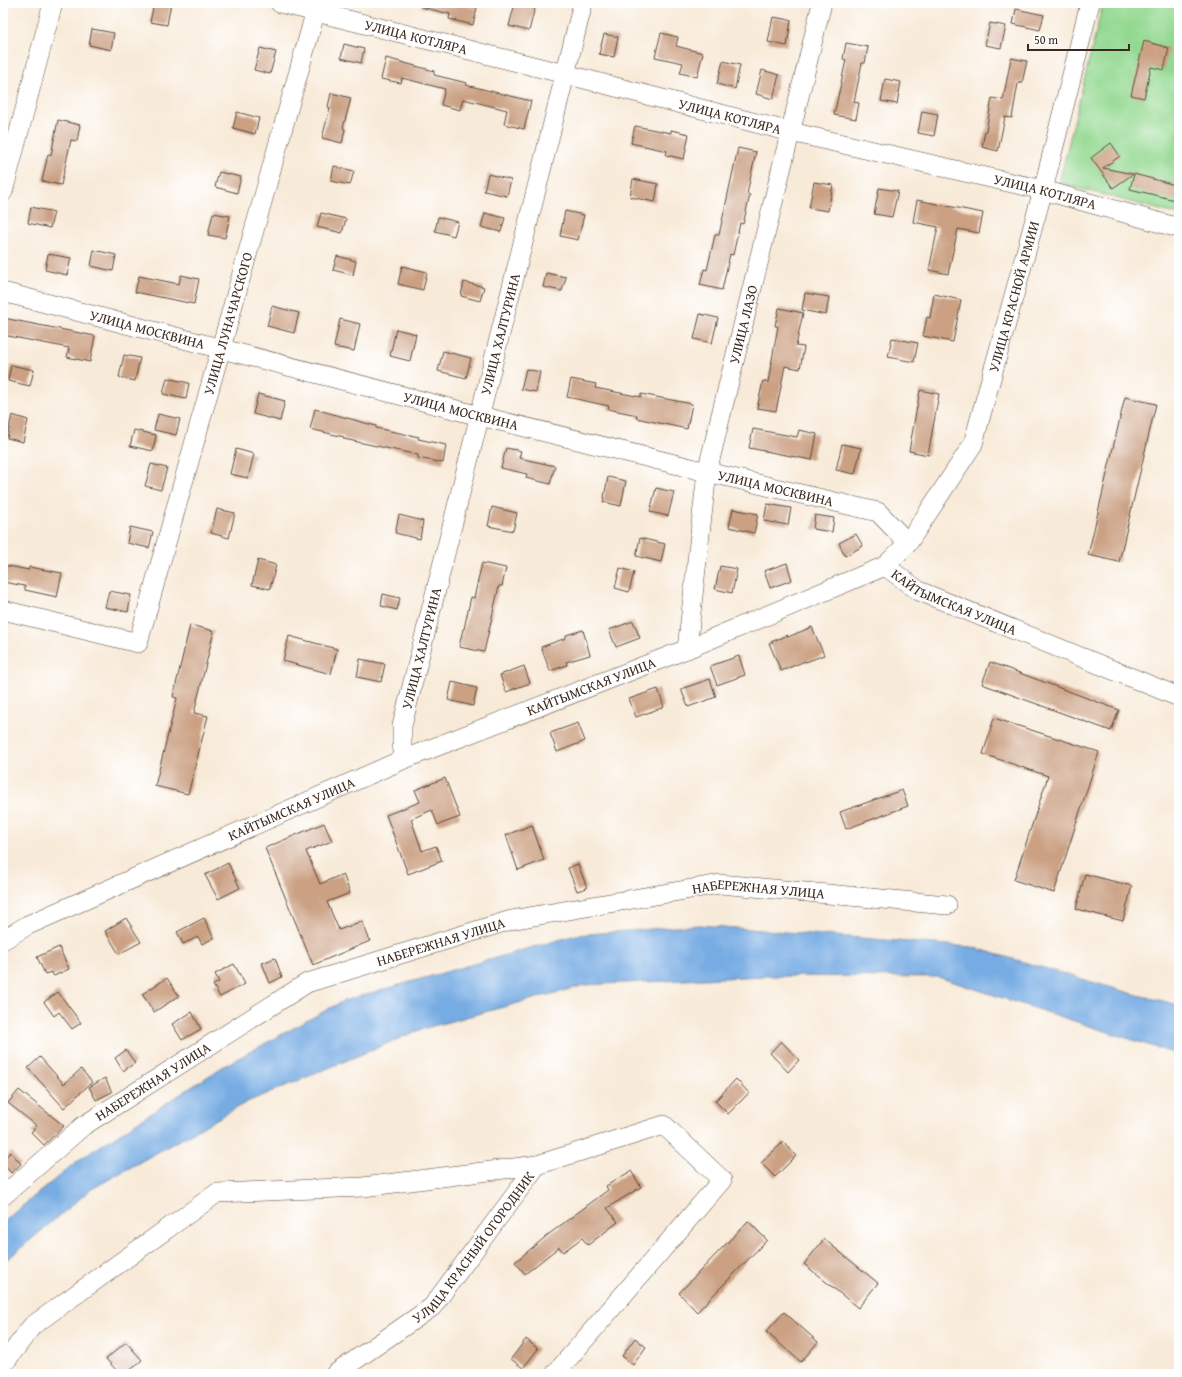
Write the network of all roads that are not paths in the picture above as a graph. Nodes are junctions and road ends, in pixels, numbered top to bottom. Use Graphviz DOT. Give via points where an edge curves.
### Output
graph roads {
  1 [pos="53,3"];
  2 [pos="280,3"];
  3 [pos="583,3"];
  4 [pos="822,3"];
  5 [pos="1090,3"];
  6 [pos="316,8"];
  7 [pos="565,74"];
  8 [pos="791,132"];
  9 [pos="1044,190"];
  10 [pos="3,192"];
  11 [pos="1179,228"];
  12 [pos="3,292"];
  13 [pos="220,349"];
  14 [pos="480,416"];
  15 [pos="706,472"];
  16 [pos="908,543"];
  17 [pos="885,566"];
  18 [pos="3,610"];
  19 [pos="687,649"];
  20 [pos="1179,697"];
  21 [pos="402,760"];
  22 [pos="947,904"];
  23 [pos="3,940"];
  24 [pos="537,1165"];
  25 [pos="3,1196"];
  26 [pos="3,1365"];
  27 [pos="335,1374"];
  28 [pos="555,1374"];
  1 -- 10 [label="street"];
  2 -- 6 [label="street, УЛИЦА КОТЛЯРА"];
  3 -- 7 [label="street, УЛИЦА ХАЛТУРИНА"];
  4 -- 8 [label="street, УЛИЦА ЛАЗО"];
  5 -- 9 [label="street, УЛИЦА КРАСНОЙ АРМИИ"];
  6 -- 7 [label="street, УЛИЦА КОТЛЯРА"];
  6 -- 13 [label="street, УЛИЦА ЛУНАЧАРСКОГО"];
  7 -- 8 [label="street, УЛИЦА КОТЛЯРА"];
  7 -- 14 [label="street, УЛИЦА ХАЛТУРИНА"];
  8 -- 9 [label="street, УЛИЦА КОТЛЯРА"];
  8 -- 15 [label="street, УЛИЦА ЛАЗО"];
  9 -- 11 [label="street, УЛИЦА КОТЛЯРА"];
  9 -- 16 [label="street, УЛИЦА КРАСНОЙ АРМИИ" via="973,444"];
  12 -- 13 [label="street, УЛИЦА МОСКВИНА"];
  13 -- 14 [label="street, УЛИЦА МОСКВИНА"];
  13 -- 18 [label="street, УЛИЦА ЛУНАЧАРСКОГО" via="138,643"];
  14 -- 15 [label="street, УЛИЦА МОСКВИНА"];
  14 -- 21 [label="street, УЛИЦА ХАЛТУРИНА" via="402,726"];
  15 -- 16 [label="street, УЛИЦА МОСКВИНА" via="878,512"];
  15 -- 19 [label="street, УЛИЦА ЛАЗО"];
  16 -- 17 [label="street, УЛИЦА КРАСНОЙ АРМИИ"];
  17 -- 19 [label="street, КАЙТЫМСКАЯ УЛИЦА"];
  17 -- 20 [label="street, КАЙТЫМСКАЯ УЛИЦА" via="919,591"];
  19 -- 21 [label="street, КАЙТЫМСКАЯ УЛИЦА"];
  21 -- 23 [label="street, КАЙТЫМСКАЯ УЛИЦА" via="28,925"];
  22 -- 25 [label="street, НАБЕРЕЖНАЯ УЛИЦА" via="720,884 511,920 307,983 83,1126"];
  24 -- 26 [label="street" via="364,1187 217,1193 32,1326"];
  24 -- 27 [label="street, УЛИЦА КРАСНЫЙ ОГОРОДНИК" via="432,1307"];
  24 -- 28 [label="street, УЛИЦА КРАСНЫЙ ОГОРОДНИК" via="664,1125 722,1180"];
}
